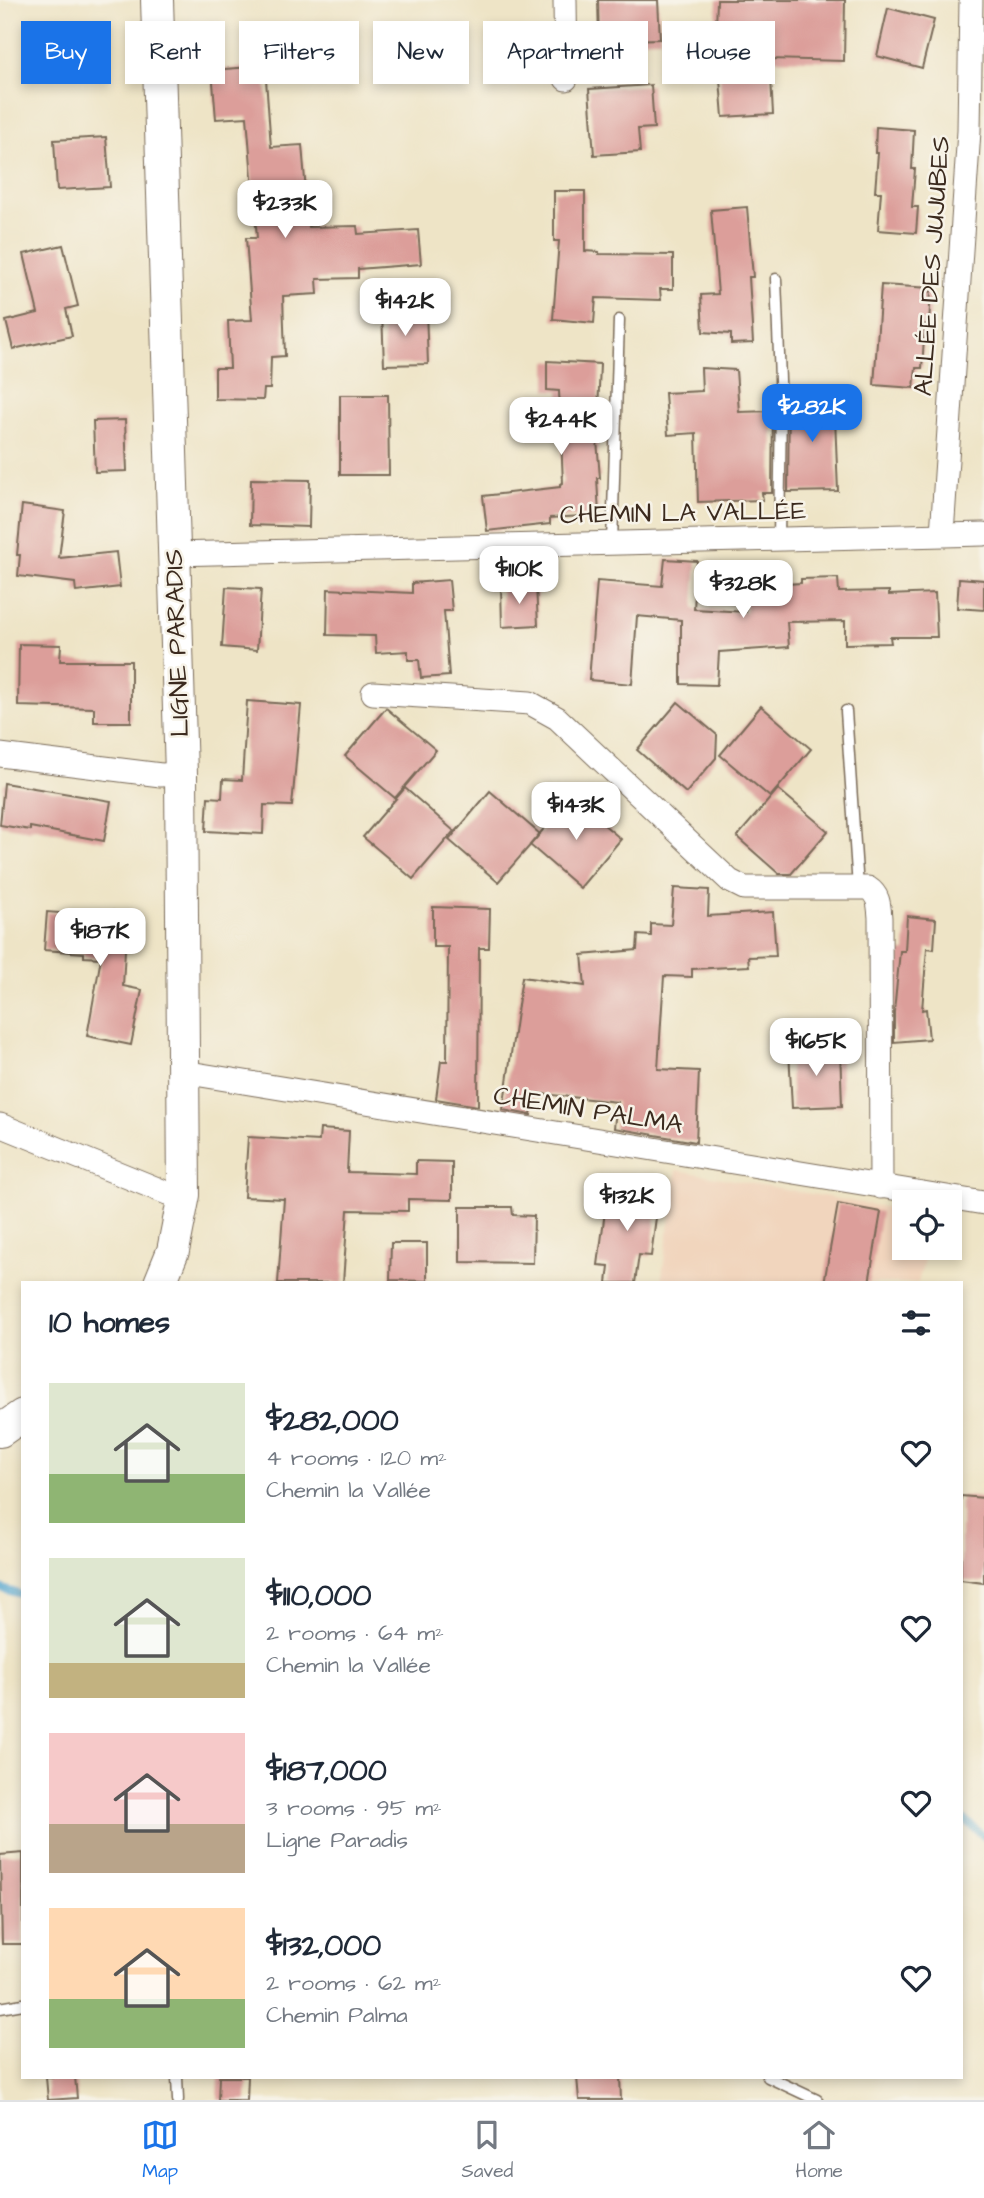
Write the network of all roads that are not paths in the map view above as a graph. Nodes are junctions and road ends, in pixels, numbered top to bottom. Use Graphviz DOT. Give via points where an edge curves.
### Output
graph roads {
  1 [pos="157,0"];
  2 [pos="565,0"];
  3 [pos="971,0"];
  4 [pos="565,21"];
  5 [pos="977,132"];
  6 [pos="776,279"];
  7 [pos="620,320"];
  8 [pos="942,534"];
  9 [pos="984,534"];
  10 [pos="779,539"];
  11 [pos="612,543"];
  12 [pos="174,554"];
  13 [pos="373,693"];
  14 [pos="846,711"];
  15 [pos="0,755"];
  16 [pos="181,774"];
  17 [pos="858,888"];
  18 [pos="183,1072"];
  19 [pos="0,1125"];
  20 [pos="881,1187"];
  21 [pos="184,1195"];
  22 [pos="984,1203"];
  23 [pos="161,1281"];
  24 [pos="21,1416"];
  25 [pos="0,1431"];
  26 [pos="21,2004"];
  27 [pos="0,2008"];
  28 [pos="177,2079"];
  29 [pos="772,2079"];
  30 [pos="178,2100"];
  31 [pos="817,2100"];
  1 -- 12 [label="main road, LIGNE PARADIS"];
  2 -- 4 [label="street"];
  3 -- 5 [label="street, ALLÉE DES JUJUBES"];
  5 -- 8 [label="street, ALLÉE DES JUJUBES"];
  6 -- 10 [label="lane" via="781,405"];
  7 -- 11 [label="lane"];
  8 -- 9 [label="street, CHEMIN LA VALLÉE"];
  8 -- 10 [label="street, CHEMIN LA VALLÉE"];
  10 -- 11 [label="street, CHEMIN LA VALLÉE"];
  11 -- 12 [label="street, CHEMIN LA VALLÉE"];
  12 -- 16 [label="main road, LIGNE PARADIS"];
  13 -- 17 [label="street" via="530,703 557,718 730,881 744,887"];
  14 -- 17 [label="lane"];
  15 -- 16 [label="street"];
  16 -- 18 [label="main road, LIGNE PARADIS"];
  17 -- 20 [label="street" via="875,893 879,903"];
  18 -- 20 [label="street, CHEMIN PALMA"];
  18 -- 21 [label="main road, LIGNE PARADIS"];
  19 -- 21 [label="street" via="167,1193"];
  20 -- 22 [label="street, CHEMIN PALMA"];
  21 -- 23 [label="main road, LIGNE PARADIS" via="173,1251"];
  24 -- 25 [label="main road"];
  26 -- 27 [label="lane"];
  28 -- 30 [label="lane"];
  29 -- 31 [label="lane"];
}
